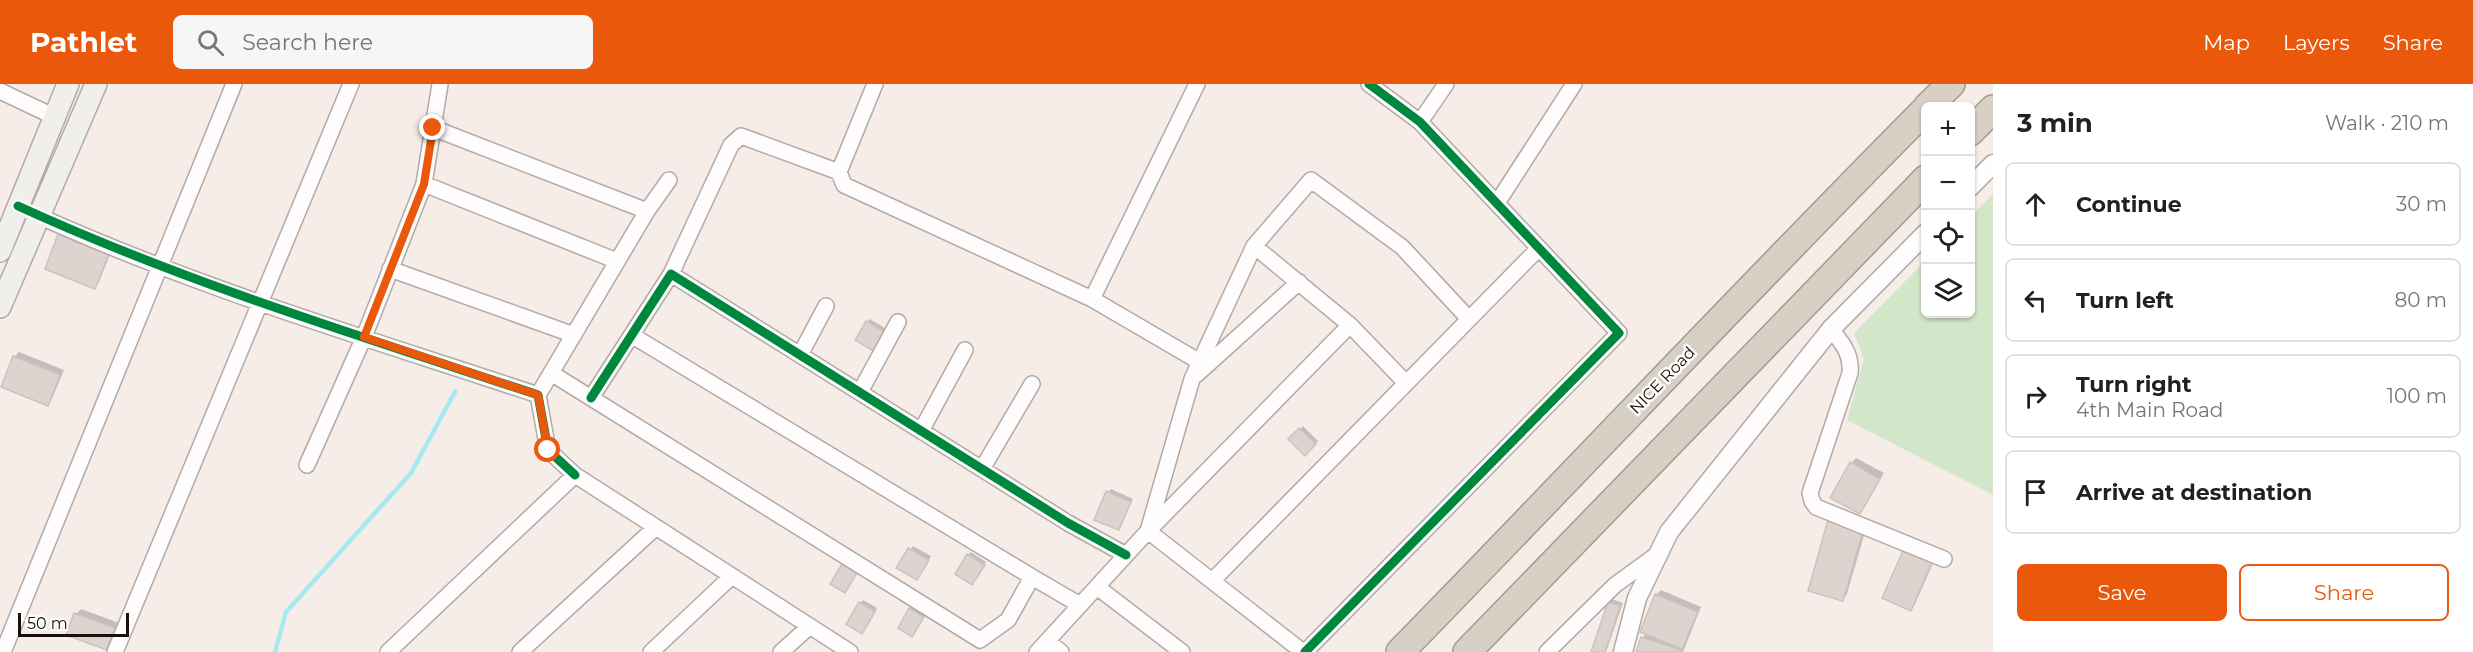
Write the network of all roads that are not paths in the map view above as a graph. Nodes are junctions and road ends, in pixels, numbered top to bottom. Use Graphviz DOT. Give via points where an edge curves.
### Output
graph roads {
  1 [pos="69,84"];
  2 [pos="96,84"];
  3 [pos="234,84"];
  4 [pos="351,84"];
  5 [pos="440,84"];
  6 [pos="875,84"];
  7 [pos="1197,84"];
  8 [pos="1369,84"];
  9 [pos="1446,84"];
  10 [pos="1574,84"];
  11 [pos="1951,84"];
  12 [pos="0,91"];
  13 [pos="1933,102"];
  14 [pos="1993,109"];
  15 [pos="1921,114"];
  16 [pos="55,117"];
  17 [pos="1420,122"];
  18 [pos="433,128"];
  19 [pos="1975,128"];
  20 [pos="1993,164"];
  21 [pos="839,172"];
  22 [pos="669,180"];
  23 [pos="1921,183"];
  24 [pos="1975,183"];
  25 [pos="424,184"];
  26 [pos="1497,203"];
  27 [pos="18,206"];
  28 [pos="647,211"];
  29 [pos="39,216"];
  30 [pos="1921,238"];
  31 [pos="1254,246"];
  32 [pos="1539,248"];
  33 [pos="0,251"];
  34 [pos="617,261"];
  35 [pos="159,266"];
  36 [pos="390,269"];
  37 [pos="671,274"];
  38 [pos="1299,282"];
  39 [pos="1092,299"];
  40 [pos="260,303"];
  41 [pos="826,306"];
  42 [pos="0,307"];
  43 [pos="1469,319"];
  44 [pos="898,322"];
  45 [pos="1350,325"];
  46 [pos="1831,329"];
  47 [pos="574,335"];
  48 [pos="633,336"];
  49 [pos="364,337"];
  50 [pos="965,350"];
  51 [pos="800,355"];
  52 [pos="1200,362"];
  53 [pos="551,373"];
  54 [pos="1192,379"];
  55 [pos="1406,383"];
  56 [pos="1032,384"];
  57 [pos="860,392"];
  58 [pos="538,395"];
  59 [pos="591,398"];
  60 [pos="921,431"];
  61 [pos="307,465"];
  62 [pos="982,469"];
  63 [pos="575,475"];
  64 [pos="656,527"];
  65 [pos="1148,531"];
  66 [pos="1659,553"];
  67 [pos="1126,555"];
  68 [pos="1944,559"];
  69 [pos="732,576"];
  70 [pos="1032,577"];
  71 [pos="1212,581"];
  72 [pos="1097,587"];
  73 [pos="1080,605"];
  74 [pos="810,626"];
  75 [pos="1042,647"];
  76 [pos="3,652"];
  77 [pos="115,652"];
  78 [pos="388,652"];
  79 [pos="520,652"];
  80 [pos="651,652"];
  81 [pos="782,652"];
  82 [pos="850,652"];
  83 [pos="1061,652"];
  84 [pos="1182,652"];
  85 [pos="1304,652"];
  86 [pos="1400,652"];
  87 [pos="1467,652"];
  88 [pos="1547,652"];
  89 [pos="1623,652"];
  1 -- 16 [label="main road"];
  2 -- 29 [label="main road"];
  3 -- 35 [label="street"];
  4 -- 40 [label="street"];
  5 -- 18 [label="street"];
  6 -- 21 [label="street"];
  7 -- 39 [label="street"];
  8 -- 17 [label="street"];
  9 -- 17 [label="street"];
  10 -- 26 [label="street"];
  11 -- 13 [label="highway, NICE Road"];
  12 -- 16 [label="street"];
  14 -- 19 [label="highway"];
  15 -- 86 [label="highway, NICE Road"];
  16 -- 27 [label="main road"];
  17 -- 26 [label="street"];
  18 -- 25 [label="street"];
  18 -- 28 [label="street"];
  20 -- 24 [label="street"];
  21 -- 37 [label="street" via="741,136 731,145"];
  21 -- 39 [label="street" via="844,185"];
  22 -- 28 [label="street"];
  23 -- 87 [label="highway"];
  25 -- 34 [label="street"];
  25 -- 36 [label="street"];
  26 -- 32 [label="street"];
  27 -- 29 [label="street"];
  27 -- 33 [label="main road"];
  28 -- 34 [label="street"];
  29 -- 35 [label="street"];
  29 -- 42 [label="main road"];
  30 -- 46 [label="street"];
  31 -- 38 [label="street"];
  31 -- 43 [label="street" via="1311,180 1402,247"];
  31 -- 52 [label="street"];
  32 -- 43 [label="street"];
  32 -- 85 [label="street" via="1619,333"];
  34 -- 47 [label="street"];
  35 -- 40 [label="street"];
  35 -- 76 [label="street"];
  36 -- 47 [label="street"];
  36 -- 49 [label="street"];
  37 -- 48 [label="street"];
  37 -- 51 [label="street"];
  38 -- 45 [label="street"];
  38 -- 54 [label="street"];
  39 -- 52 [label="street"];
  40 -- 49 [label="street"];
  40 -- 77 [label="street"];
  41 -- 51 [label="street"];
  43 -- 55 [label="street"];
  44 -- 57 [label="street"];
  45 -- 55 [label="street"];
  45 -- 65 [label="street"];
  46 -- 66 [label="street" via="1669,532"];
  46 -- 68 [label="street" via="1848,352 1850,373 1810,494 1812,501 1816,507"];
  47 -- 53 [label="street"];
  48 -- 59 [label="street"];
  48 -- 70 [label="street"];
  49 -- 58 [label="street"];
  49 -- 61 [label="street"];
  50 -- 60 [label="street"];
  51 -- 57 [label="street"];
  52 -- 54 [label="street"];
  53 -- 58 [label="street"];
  53 -- 59 [label="street"];
  54 -- 65 [label="street"];
  55 -- 71 [label="street"];
  56 -- 62 [label="street"];
  57 -- 60 [label="street"];
  58 -- 63 [label="street" via="548,450"];
  59 -- 70 [label="street" via="980,640 1008,620"];
  60 -- 62 [label="street"];
  62 -- 67 [label="street"];
  63 -- 64 [label="street"];
  63 -- 78 [label="street"];
  64 -- 69 [label="street"];
  64 -- 79 [label="street"];
  65 -- 67 [label="street"];
  65 -- 71 [label="street"];
  66 -- 88 [label="street" via="1615,585"];
  66 -- 89 [label="street" via="1637,598"];
  67 -- 72 [label="street"];
  69 -- 74 [label="street"];
  69 -- 80 [label="street"];
  70 -- 73 [label="street"];
  71 -- 85 [label="street"];
  72 -- 73 [label="street"];
  72 -- 84 [label="street"];
  73 -- 75 [label="street"];
  74 -- 81 [label="street"];
  74 -- 82 [label="street"];
  75 -- 83 [label="street"];
}
